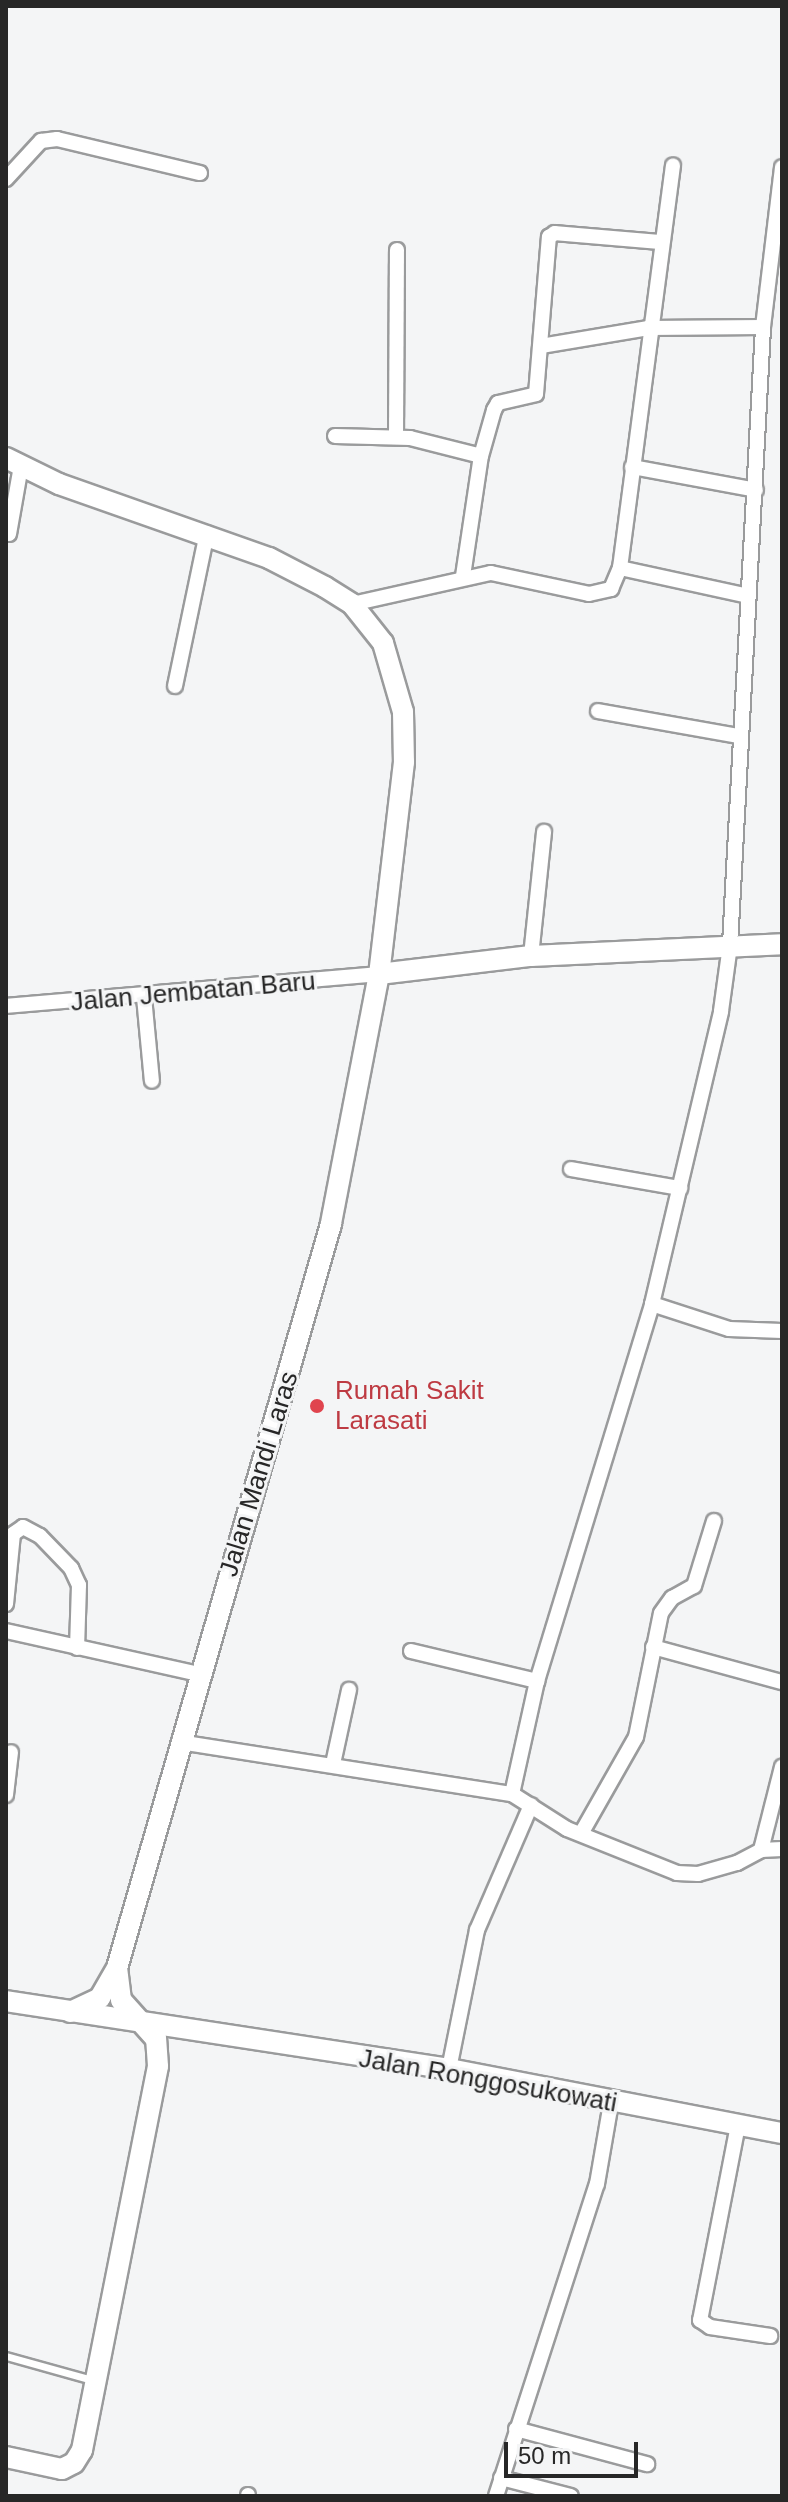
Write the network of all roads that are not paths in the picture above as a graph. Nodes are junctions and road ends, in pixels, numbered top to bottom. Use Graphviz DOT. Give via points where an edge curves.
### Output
graph roads {
  1 [pos="673,165"];
  2 [pos="782,167"];
  3 [pos="200,173"];
  4 [pos="6,179"];
  5 [pos="659,242"];
  6 [pos="397,250"];
  7 [pos="763,327"];
  8 [pos="648,328"];
  9 [pos="541,346"];
  10 [pos="335,436"];
  11 [pos="396,437"];
  12 [pos="481,456"];
  13 [pos="13,462"];
  14 [pos="632,467"];
  15 [pos="756,490"];
  16 [pos="207,533"];
  17 [pos="9,534"];
  18 [pos="620,568"];
  19 [pos="463,576"];
  20 [pos="748,596"];
  21 [pos="352,604"];
  22 [pos="175,686"];
  23 [pos="598,711"];
  24 [pos="738,736"];
  25 [pos="544,832"];
  26 [pos="782,944"];
  27 [pos="730,945"];
  28 [pos="531,956"];
  29 [pos="379,974"];
  30 [pos="144,997"];
  31 [pos="6,1006"];
  32 [pos="152,1081"];
  33 [pos="571,1169"];
  34 [pos="680,1188"];
  35 [pos="652,1304"];
  36 [pos="782,1331"];
  37 [pos="714,1521"];
  38 [pos="6,1604"];
  39 [pos="6,1631"];
  40 [pos="653,1647"];
  41 [pos="77,1648"];
  42 [pos="411,1651"];
  43 [pos="199,1674"];
  44 [pos="537,1681"];
  45 [pos="782,1682"];
  46 [pos="349,1690"];
  47 [pos="179,1742"];
  48 [pos="11,1752"];
  49 [pos="333,1764"];
  50 [pos="782,1767"];
  51 [pos="512,1794"];
  52 [pos="6,1795"];
  53 [pos="531,1805"];
  54 [pos="582,1832"];
  55 [pos="782,1849"];
  56 [pos="761,1850"];
  57 [pos="117,1968"];
  58 [pos="6,2001"];
  59 [pos="70,2012"];
  60 [pos="141,2022"];
  61 [pos="194,2034"];
  62 [pos="158,2066"];
  63 [pos="449,2069"];
  64 [pos="611,2103"];
  65 [pos="738,2125"];
  66 [pos="782,2133"];
  67 [pos="770,2336"];
  68 [pos="6,2356"];
  69 [pos="95,2381"];
  70 [pos="516,2429"];
  71 [pos="6,2457"];
  72 [pos="647,2464"];
  73 [pos="501,2478"];
  74 [pos="496,2496"];
  75 [pos="571,2496"];
  1 -- 5 [label="street"];
  2 -- 7 [label="street"];
  3 -- 4 [label="street" via="57,139 41,141"];
  5 -- 8 [label="street"];
  5 -- 9 [label="street" via="555,233 549,237"];
  6 -- 11 [label="street" via="392,353"];
  7 -- 8 [label="street"];
  7 -- 15 [label="street"];
  8 -- 9 [label="street"];
  8 -- 14 [label="street"];
  9 -- 12 [label="street" via="536,394 498,403"];
  10 -- 11 [label="street"];
  11 -- 12 [label="street"];
  12 -- 19 [label="street"];
  13 -- 16 [label="main road"];
  13 -- 17 [label="street"];
  14 -- 15 [label="street"];
  14 -- 18 [label="street"];
  15 -- 20 [label="street"];
  16 -- 21 [label="main road" via="269,558"];
  16 -- 22 [label="street"];
  18 -- 19 [label="street" via="611,589 602,593 507,575"];
  18 -- 20 [label="street"];
  19 -- 21 [label="street"];
  20 -- 24 [label="street"];
  21 -- 29 [label="main road, Jalan Mandi Laras" via="383,643 403,712 404,762"];
  23 -- 24 [label="street"];
  24 -- 27 [label="street"];
  25 -- 28 [label="street"];
  26 -- 27 [label="main road"];
  27 -- 28 [label="main road"];
  27 -- 34 [label="street" via="721,1011"];
  28 -- 29 [label="main road"];
  29 -- 30 [label="street, Jalan Jembatan Baru"];
  29 -- 43 [label="main road, Jalan Mandi Laras" via="359,1101 331,1224"];
  30 -- 31 [label="street, Jalan Jembatan Baru"];
  30 -- 32 [label="street"];
  33 -- 34 [label="street"];
  34 -- 35 [label="street"];
  35 -- 36 [label="street" via="729,1329"];
  35 -- 44 [label="street"];
  37 -- 40 [label="street" via="694,1586 666,1604"];
  38 -- 41 [label="street" via="13,1534 23,1527 50,1547 79,1585"];
  39 -- 41 [label="street"];
  40 -- 45 [label="street"];
  40 -- 54 [label="street" via="636,1737"];
  41 -- 43 [label="street"];
  42 -- 44 [label="street"];
  43 -- 47 [label="main road, Jalan Mandi Laras"];
  44 -- 51 [label="street"];
  46 -- 49 [label="street"];
  47 -- 49 [label="street"];
  47 -- 57 [label="main road, Jalan Mandi Laras"];
  48 -- 52 [label="street"];
  49 -- 51 [label="street"];
  50 -- 56 [label="street"];
  51 -- 53 [label="street"];
  53 -- 54 [label="street" via="567,1829"];
  53 -- 63 [label="street" via="477,1930"];
  54 -- 56 [label="street" via="677,1873 737,1863"];
  55 -- 56 [label="street"];
  57 -- 59 [label="main road" via="100,1998"];
  57 -- 60 [label="main road" via="121,2000"];
  58 -- 59 [label="main road, Jalan Ronggosukowati"];
  59 -- 60 [label="main road, Jalan Ronggosukowati"];
  60 -- 61 [label="main road, Jalan Ronggosukowati"];
  60 -- 62 [label="main road" via="156,2039"];
  61 -- 62 [label="main road" via="173,2042"];
  61 -- 63 [label="main road, Jalan Ronggosukowati"];
  62 -- 69 [label="main road"];
  63 -- 64 [label="main road, Jalan Ronggosukowati"];
  64 -- 65 [label="main road, Jalan Ronggosukowati"];
  64 -- 70 [label="street" via="597,2184"];
  65 -- 66 [label="main road, Jalan Ronggosukowati"];
  65 -- 67 [label="street" via="700,2320 710,2327"];
  68 -- 69 [label="lane"];
  69 -- 71 [label="main road" via="74,2463 49,2470"];
  70 -- 72 [label="street"];
  70 -- 73 [label="street"];
  73 -- 74 [label="street"];
  73 -- 75 [label="street"];
}
